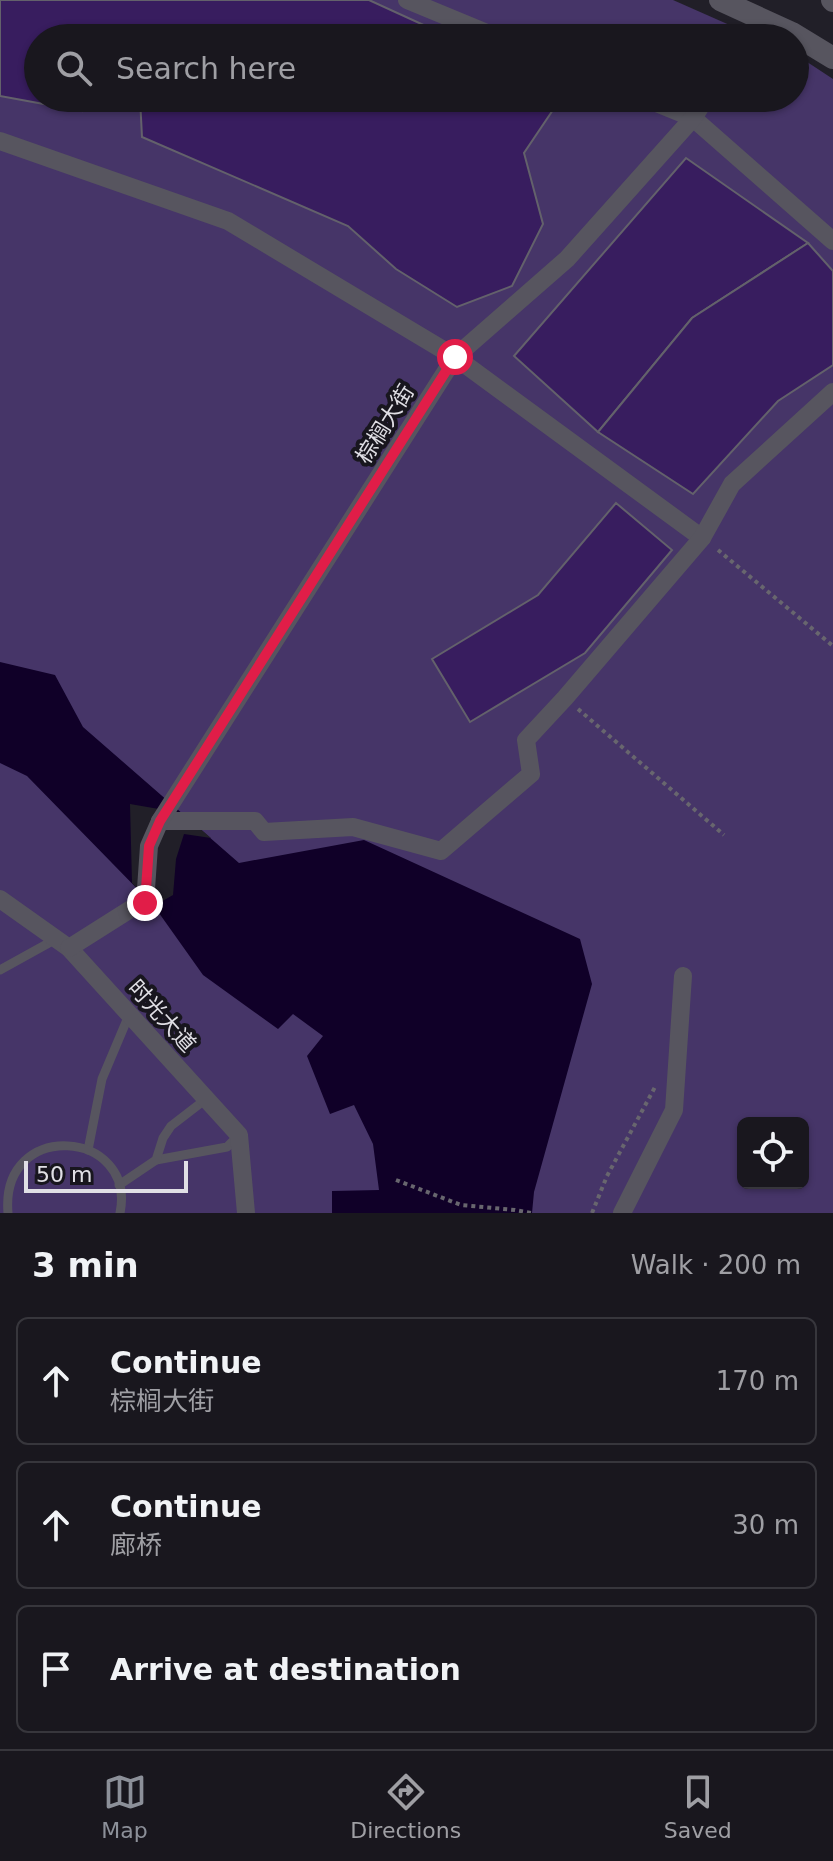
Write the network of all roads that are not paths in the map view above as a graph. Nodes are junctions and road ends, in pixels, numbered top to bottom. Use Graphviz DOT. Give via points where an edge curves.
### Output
graph roads {
  1 [pos="407,0"];
  2 [pos="720,0"];
  3 [pos="761,18"];
  4 [pos="465,24"];
  5 [pos="757,24"];
  6 [pos="773,24"];
  7 [pos="809,43"];
  8 [pos="833,58"];
  9 [pos="678,112"];
  10 [pos="697,112"];
  11 [pos="693,118"];
  12 [pos="0,141"];
  13 [pos="833,241"];
  14 [pos="455,357"];
  15 [pos="833,392"];
  16 [pos="702,538"];
  17 [pos="160,821"];
  18 [pos="0,899"];
  19 [pos="62,944"];
  20 [pos="0,970"];
  21 [pos="683,976"];
  22 [pos="129,1015"];
  23 [pos="206,1099"];
  24 [pos="239,1135"];
  25 [pos="88,1150"];
  26 [pos="156,1160"];
  27 [pos="119,1185"];
  28 [pos="4,1199"];
  29 [pos="8,1213"];
  30 [pos="120,1213"];
  31 [pos="246,1213"];
  32 [pos="622,1213"];
  1 -- 4 [label="street"];
  2 -- 3 [label="street"];
  3 -- 5 [label="street"];
  3 -- 6 [label="street"];
  7 -- 8 [label="street"];
  9 -- 11 [label="street"];
  10 -- 11 [label="street, 棕榈大街"];
  11 -- 13 [label="street"];
  11 -- 14 [label="street, 棕榈大街" via="567,259"];
  12 -- 14 [label="street" via="228,221"];
  14 -- 16 [label="street"];
  14 -- 17 [label="street, 棕榈大街"];
  15 -- 16 [label="street" via="732,484"];
  16 -- 17 [label="street" via="526,740 531,774 441,851 353,827 264,832 255,821"];
  17 -- 19 [label="street, 棕榈大街" via="149,846 145,903"];
  18 -- 19 [label="street, 时光大道"];
  19 -- 20 [label="lane"];
  19 -- 22 [label="street, 时光大道"];
  21 -- 32 [label="street" via="674,1110"];
  22 -- 23 [label="street, 时光大道"];
  22 -- 25 [label="lane" via="102,1079"];
  23 -- 24 [label="street, 时光大道"];
  23 -- 26 [label="lane" via="171,1126"];
  24 -- 26 [label="lane" via="227,1147"];
  24 -- 31 [label="street"];
  25 -- 27 [label="lane" via="111,1168"];
  25 -- 28 [label="lane" via="60,1144 42,1149 25,1159"];
  26 -- 27 [label="lane"];
  27 -- 30 [label="lane"];
  28 -- 29 [label="lane"];
}
